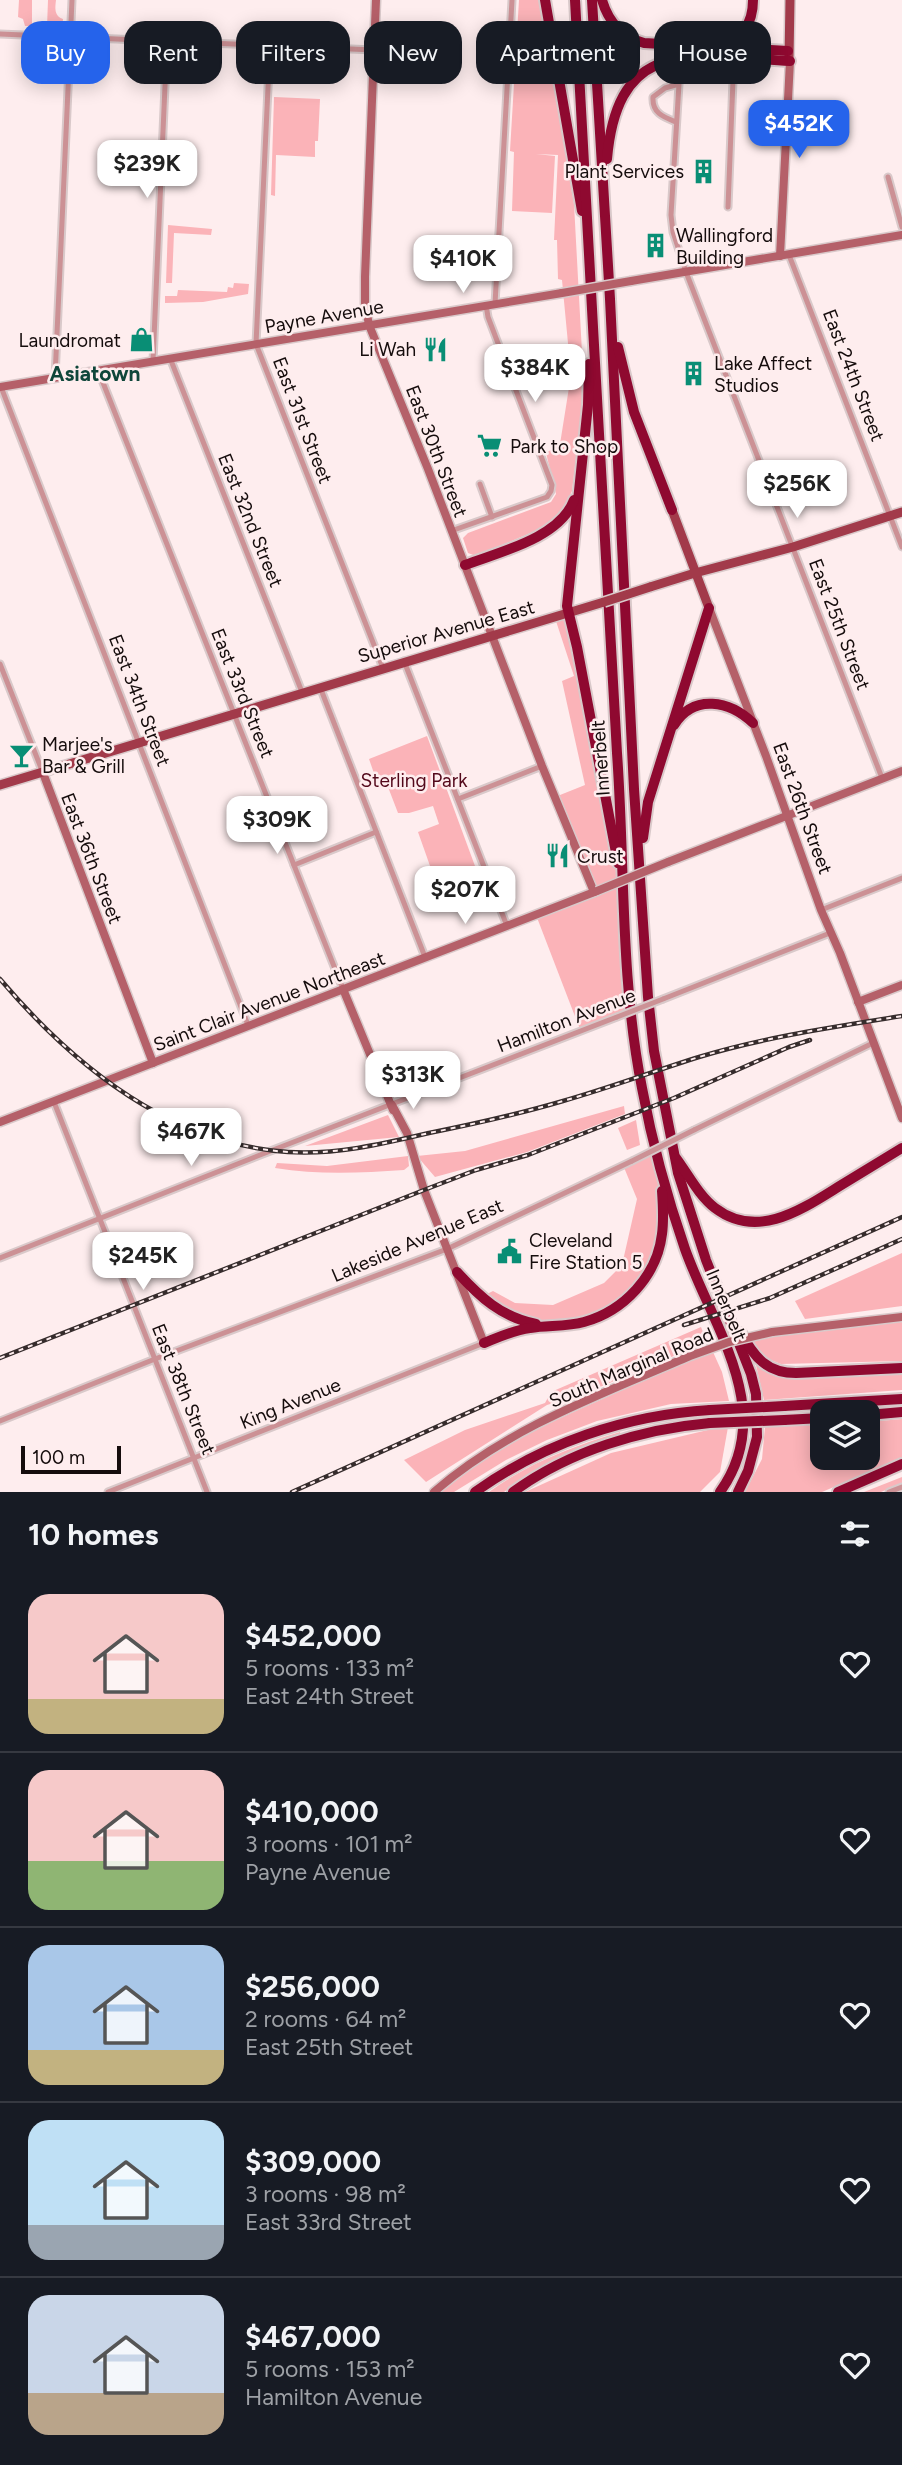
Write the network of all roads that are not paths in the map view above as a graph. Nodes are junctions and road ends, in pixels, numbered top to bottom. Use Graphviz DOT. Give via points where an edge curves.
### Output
graph roads {
  1 [pos="72,0"];
  2 [pos="376,0"];
  3 [pos="512,0"];
  4 [pos="545,0"];
  5 [pos="575,0"];
  6 [pos="592,0"];
  7 [pos="602,0"];
  8 [pos="753,0"];
  9 [pos="790,0"];
  10 [pos="71,21"];
  11 [pos="375,21"];
  12 [pos="751,21"];
  13 [pos="0,34"];
  14 [pos="21,35"];
  15 [pos="654,45"];
  16 [pos="771,54"];
  17 [pos="789,56"];
  18 [pos="69,84"];
  19 [pos="165,84"];
  20 [pos="268,84"];
  21 [pos="373,84"];
  22 [pos="733,84"];
  23 [pos="676,122"];
  24 [pos="888,177"];
  25 [pos="604,194"];
  26 [pos="728,207"];
  27 [pos="902,227"];
  28 [pos="902,235"];
  29 [pos="589,242"];
  30 [pos="784,255"];
  31 [pos="686,272"];
  32 [pos="592,298"];
  33 [pos="610,299"];
  34 [pos="491,304"];
  35 [pos="369,325"];
  36 [pos="256,344"];
  37 [pos="170,358"];
  38 [pos="153,361"];
  39 [pos="97,370"];
  40 [pos="55,377"];
  41 [pos="1,387"];
  42 [pos="480,484"];
  43 [pos="578,491"];
  44 [pos="672,510"];
  45 [pos="902,512"];
  46 [pos="890,516"];
  47 [pos="492,517"];
  48 [pos="451,531"];
  49 [pos="793,547"];
  50 [pos="902,547"];
  51 [pos="465,565"];
  52 [pos="695,573"];
  53 [pos="709,608"];
  54 [pos="568,614"];
  55 [pos="493,637"];
  56 [pos="404,661"];
  57 [pos="0,664"];
  58 [pos="383,668"];
  59 [pos="320,687"];
  60 [pos="302,692"];
  61 [pos="234,713"];
  62 [pos="753,723"];
  63 [pos="669,733"];
  64 [pos="140,742"];
  65 [pos="542,766"];
  66 [pos="902,771"];
  67 [pos="43,773"];
  68 [pos="882,778"];
  69 [pos="0,785"];
  70 [pos="458,799"];
  71 [pos="787,815"];
  72 [pos="376,832"];
  73 [pos="294,865"];
  74 [pos="902,878"];
  75 [pos="642,883"];
  76 [pos="595,892"];
  77 [pos="624,902"];
  78 [pos="821,910"];
  79 [pos="507,926"];
  80 [pos="830,933"];
  81 [pos="425,957"];
  82 [pos="902,985"];
  83 [pos="343,989"];
  84 [pos="858,1002"];
  85 [pos="248,1024"];
  86 [pos="873,1043"];
  87 [pos="153,1063"];
  88 [pos="54,1102"];
  89 [pos="392,1105"];
  90 [pos="902,1118"];
  91 [pos="0,1122"];
  92 [pos="902,1148"];
  93 [pos="673,1155"];
  94 [pos="661,1171"];
  95 [pos="100,1219"];
  96 [pos="447,1249"];
  97 [pos="0,1258"];
  98 [pos="457,1272"];
  99 [pos="720,1296"];
  100 [pos="902,1317"];
  101 [pos="545,1326"];
  102 [pos="484,1343"];
  103 [pos="155,1359"];
  104 [pos="902,1368"];
  105 [pos="902,1399"];
  106 [pos="902,1412"];
  107 [pos="880,1414"];
  108 [pos="810,1419"];
  109 [pos="0,1421"];
  110 [pos="195,1458"];
  111 [pos="902,1465"];
  112 [pos="902,1487"];
  113 [pos="108,1492"];
  114 [pos="207,1492"];
  115 [pos="434,1492"];
  116 [pos="475,1492"];
  117 [pos="513,1492"];
  118 [pos="720,1492"];
  119 [pos="738,1492"];
  120 [pos="838,1492"];
  121 [pos="889,1492"];
  1 -- 10 [label="street"];
  2 -- 11 [label="street, East 30th Street"];
  3 -- 34 [label="street"];
  4 -- 29 [label="highway"];
  5 -- 29 [label="highway, Innerbelt"];
  6 -- 25 [label="highway, Innerbelt"];
  7 -- 15 [label="highway" via="616,27 636,41"];
  8 -- 12 [label="highway"];
  9 -- 17 [label="main road, East 24th Street"];
  13 -- 14 [label="street"];
  16 -- 17 [label="highway"];
  17 -- 25 [label="highway" via="689,57 659,62 640,74 613,117"];
  17 -- 30 [label="street, East 24th Street"];
  18 -- 40 [label="street"];
  19 -- 38 [label="street"];
  20 -- 36 [label="street, East 31st Street"];
  21 -- 35 [label="street, East 30th Street" via="365,277"];
  22 -- 26 [label="street"];
  23 -- 23 [label="street, East 25th Street" via="678,87 678,84 653,97 657,113"];
  23 -- 31 [label="street, East 25th Street" via="671,215"];
  24 -- 27 [label="street"];
  25 -- 33 [label="highway, Innerbelt"];
  28 -- 30 [label="street, Payne Avenue"];
  29 -- 32 [label="highway, Innerbelt"];
  30 -- 31 [label="street, Payne Avenue"];
  30 -- 46 [label="street, East 24th Street"];
  31 -- 34 [label="street, Payne Avenue, bridge"];
  31 -- 49 [label="street, East 25th Street"];
  32 -- 43 [label="highway" via="588,405"];
  32 -- 77 [label="highway, Innerbelt"];
  33 -- 44 [label="highway" via="626,387"];
  33 -- 75 [label="highway, Innerbelt"];
  34 -- 35 [label="street, Payne Avenue"];
  34 -- 47 [label="street" via="488,317 552,485 547,497"];
  35 -- 36 [label="street, Payne Avenue"];
  35 -- 48 [label="street, East 30th Street"];
  36 -- 37 [label="street, Payne Avenue"];
  36 -- 58 [label="street, East 31st Street"];
  37 -- 38 [label="street, Payne Avenue"];
  37 -- 60 [label="street, East 32nd Street"];
  38 -- 39 [label="street, Payne Avenue"];
  39 -- 40 [label="street, Payne Avenue"];
  39 -- 61 [label="street, East 33rd Street"];
  40 -- 41 [label="street, Payne Avenue"];
  41 -- 64 [label="street, East 34th Street"];
  42 -- 47 [label="street"];
  43 -- 51 [label="highway" via="567,514 553,527"];
  43 -- 54 [label="highway"];
  44 -- 52 [label="main road, East 26th Street"];
  45 -- 46 [label="main road, Superior Avenue East"];
  46 -- 49 [label="main road, Superior Avenue East"];
  46 -- 50 [label="street, East 24th Street"];
  47 -- 48 [label="street"];
  48 -- 51 [label="street, East 30th Street"];
  49 -- 52 [label="main road, Superior Avenue East"];
  49 -- 68 [label="street, East 25th Street"];
  51 -- 55 [label="street, East 30th Street"];
  52 -- 53 [label="main road, East 26th Street"];
  52 -- 54 [label="main road, Superior Avenue East, bridge"];
  53 -- 62 [label="street, East 26th Street"];
  53 -- 63 [label="highway"];
  54 -- 55 [label="main road, Superior Avenue East"];
  54 -- 77 [label="highway"];
  55 -- 56 [label="main road, Superior Avenue East"];
  55 -- 65 [label="street, East 30th Street"];
  56 -- 58 [label="main road, Superior Avenue East"];
  56 -- 70 [label="street"];
  57 -- 67 [label="street, East 36th Street"];
  58 -- 59 [label="main road, Superior Avenue East"];
  59 -- 60 [label="main road, Superior Avenue East"];
  59 -- 72 [label="street"];
  60 -- 61 [label="main road, Superior Avenue East"];
  61 -- 64 [label="main road, Superior Avenue East"];
  61 -- 73 [label="street, East 33rd Street"];
  62 -- 63 [label="highway" via="733,707 707,703 683,714"];
  62 -- 71 [label="street, East 26th Street"];
  63 -- 75 [label="highway" via="646,810"];
  64 -- 67 [label="main road, Superior Avenue East"];
  64 -- 85 [label="street, East 34th Street"];
  65 -- 70 [label="street"];
  65 -- 76 [label="street, East 30th Street"];
  66 -- 68 [label="street, Saint Clair Avenue Northeast"];
  67 -- 69 [label="main road, Superior Avenue East"];
  67 -- 87 [label="street, East 36th Street"];
  68 -- 71 [label="street, Saint Clair Avenue Northeast"];
  70 -- 79 [label="street"];
  71 -- 76 [label="street, Saint Clair Avenue Northeast, bridge"];
  71 -- 78 [label="street, East 26th Street"];
  72 -- 73 [label="street"];
  72 -- 81 [label="street"];
  73 -- 83 [label="street, East 33rd Street"];
  74 -- 78 [label="street"];
  75 -- 93 [label="highway, Innerbelt" via="651,1031"];
  76 -- 79 [label="street, Saint Clair Avenue Northeast"];
  77 -- 94 [label="highway, Innerbelt" via="635,1051"];
  78 -- 80 [label="street, East 26th Street"];
  79 -- 81 [label="street, Saint Clair Avenue Northeast"];
  80 -- 84 [label="street, East 26th Street"];
  80 -- 89 [label="street, Hamilton Avenue, bridge"];
  81 -- 83 [label="street, Saint Clair Avenue Northeast"];
  82 -- 84 [label="street"];
  83 -- 85 [label="street, Saint Clair Avenue Northeast"];
  83 -- 89 [label="street, East 33rd Street"];
  84 -- 86 [label="street, East 26th Street"];
  85 -- 87 [label="street, Saint Clair Avenue Northeast"];
  86 -- 90 [label="street, East 26th Street"];
  86 -- 96 [label="street, Lakeside Avenue East, bridge"];
  87 -- 88 [label="street, Saint Clair Avenue Northeast"];
  88 -- 91 [label="street, Saint Clair Avenue Northeast"];
  88 -- 95 [label="street, East 38th Street"];
  89 -- 95 [label="street, Hamilton Avenue"];
  89 -- 96 [label="street, East 33rd Street" via="407,1133"];
  92 -- 93 [label="highway" via="798,1212 759,1222 716,1209"];
  93 -- 99 [label="highway, Innerbelt"];
  94 -- 101 [label="highway" via="662,1237 642,1282 621,1304 600,1316 576,1324"];
  94 -- 118 [label="highway, Innerbelt" via="694,1274 741,1392 743,1439 732,1474"];
  95 -- 97 [label="street, Hamilton Avenue"];
  95 -- 103 [label="street, East 38th Street"];
  96 -- 98 [label="street, East 33rd Street"];
  96 -- 103 [label="street, Lakeside Avenue East"];
  98 -- 101 [label="highway" via="497,1309"];
  98 -- 102 [label="street, East 33rd Street"];
  99 -- 104 [label="highway" via="752,1352 774,1370"];
  99 -- 119 [label="highway, Innerbelt" via="751,1374 757,1404 755,1448"];
  100 -- 115 [label="street, South Marginal Road, bridge" via="772,1332 690,1356 520,1433"];
  101 -- 102 [label="highway"];
  102 -- 110 [label="street, King Avenue"];
  103 -- 109 [label="street, Lakeside Avenue East"];
  103 -- 110 [label="street, East 38th Street"];
  105 -- 116 [label="highway, bridge" via="658,1416 586,1434 519,1464"];
  106 -- 107 [label="highway"];
  108 -- 117 [label="highway, bridge" via="659,1430 567,1461"];
  110 -- 113 [label="street, King Avenue"];
  110 -- 114 [label="street, East 38th Street"];
  111 -- 120 [label="highway"];
  112 -- 121 [label="street"];
}
